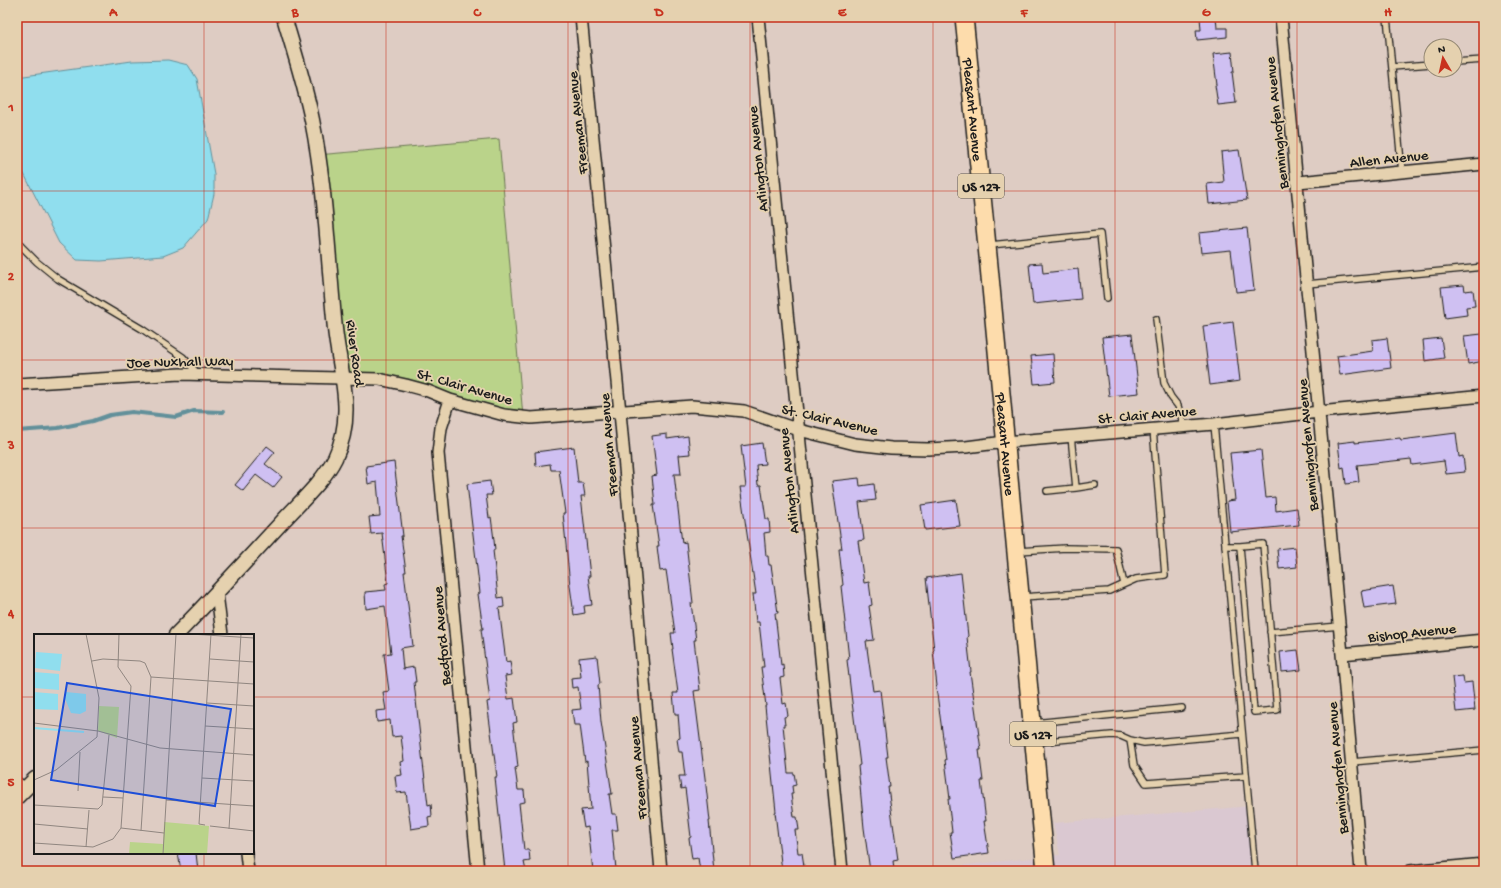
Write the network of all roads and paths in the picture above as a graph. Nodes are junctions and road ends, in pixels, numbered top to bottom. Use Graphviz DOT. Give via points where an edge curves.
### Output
graph roads {
  1 [pos="284,17"];
  2 [pos="581,17"];
  3 [pos="758,17"];
  4 [pos="964,17"];
  5 [pos="1281,17"];
  6 [pos="1387,17"];
  7 [pos="1484,60"];
  8 [pos="1463,61"];
  9 [pos="1423,65"];
  10 [pos="1392,67"];
  11 [pos="1484,164"];
  12 [pos="1402,172"];
  13 [pos="1298,182"];
  14 [pos="17,237"];
  15 [pos="987,246"];
  16 [pos="1484,267"];
  17 [pos="1307,284"];
  18 [pos="1107,298"];
  19 [pos="1156,319"];
  20 [pos="199,374"];
  21 [pos="343,377"];
  22 [pos="17,384"];
  23 [pos="1484,396"];
  24 [pos="450,400"];
  25 [pos="620,412"];
  26 [pos="1319,412"];
  27 [pos="1214,424"];
  28 [pos="1184,426"];
  29 [pos="1153,429"];
  30 [pos="798,430"];
  31 [pos="1071,436"];
  32 [pos="1005,442"];
  33 [pos="1094,485"];
  34 [pos="1076,488"];
  35 [pos="1047,491"];
  36 [pos="1225,546"];
  37 [pos="1240,546"];
  38 [pos="1016,552"];
  39 [pos="1124,584"];
  40 [pos="217,593"];
  41 [pos="1020,597"];
  42 [pos="1340,626"];
  43 [pos="1270,632"];
  44 [pos="177,634"];
  45 [pos="222,634"];
  46 [pos="1484,640"];
  47 [pos="1342,654"];
  48 [pos="1182,708"];
  49 [pos="1032,723"];
  50 [pos="1242,734"];
  51 [pos="1130,740"];
  52 [pos="1034,742"];
  53 [pos="1484,750"];
  54 [pos="1352,762"];
  55 [pos="1246,776"];
  56 [pos="27,782"];
  57 [pos="17,797"];
  58 [pos="246,854"];
  59 [pos="1484,864"];
  60 [pos="248,871"];
  61 [pos="478,871"];
  62 [pos="661,871"];
  63 [pos="842,871"];
  64 [pos="1046,871"];
  65 [pos="1255,871"];
  66 [pos="1361,871"];
  67 [pos="1410,871"];
  1 -- 21 [label="street, River Road" via="306,89 313,122"];
  2 -- 25 [label="street, Freeman Avenue"];
  3 -- 30 [label="street, Arlington Avenue"];
  4 -- 15 [label="main road, Pleasant Avenue / US 127"];
  5 -- 13 [label="street, Benninghofen Avenue"];
  6 -- 10 [label="lane"];
  7 -- 8 [label="lane"];
  9 -- 10 [label="lane"];
  10 -- 12 [label="lane"];
  11 -- 12 [label="street, Allen Avenue"];
  12 -- 13 [label="street, Allen Avenue"];
  13 -- 17 [label="street, Benninghofen Avenue"];
  14 -- 20 [label="lane" via="21,246 58,279 142,329 183,358"];
  15 -- 18 [label="lane" via="1100,234"];
  15 -- 32 [label="main road, Pleasant Avenue / US 127"];
  16 -- 17 [label="lane"];
  17 -- 26 [label="street, Benninghofen Avenue"];
  19 -- 28 [label="lane" via="1164,383 1178,406"];
  20 -- 21 [label="street, Joe Nuxhall Way"];
  20 -- 22 [label="street, Joe Nuxhall Way"];
  21 -- 24 [label="street, St. Clair Avenue" via="379,379 428,391"];
  21 -- 40 [label="street, River Road" via="347,410 343,436 335,459 318,484"];
  23 -- 26 [label="street, St. Clair Avenue"];
  24 -- 25 [label="street, St. Clair Avenue" via="504,415 531,418"];
  24 -- 61 [label="street, Bedford Avenue" via="441,428 438,453"];
  25 -- 30 [label="street, St. Clair Avenue" via="692,406 744,411"];
  25 -- 62 [label="street, Freeman Avenue"];
  26 -- 27 [label="street, St. Clair Avenue"];
  26 -- 42 [label="street, Benninghofen Avenue"];
  27 -- 28 [label="street, St. Clair Avenue"];
  27 -- 36 [label="lane"];
  28 -- 29 [label="street, St. Clair Avenue"];
  29 -- 31 [label="street, St. Clair Avenue"];
  29 -- 39 [label="lane" via="1165,575 1136,579"];
  30 -- 32 [label="street, St. Clair Avenue" via="855,444 891,448 949,448"];
  30 -- 63 [label="street, Arlington Avenue"];
  31 -- 32 [label="street, St. Clair Avenue"];
  31 -- 34 [label="lane"];
  32 -- 38 [label="main road, Pleasant Avenue / US 127"];
  33 -- 34 [label="lane"];
  34 -- 35 [label="lane"];
  36 -- 37 [label="lane"];
  36 -- 50 [label="lane"];
  37 -- 43 [label="lane" via="1263,544"];
  37 -- 43 [label="lane" via="1254,712 1277,710"];
  38 -- 39 [label="lane" via="1066,548 1116,549"];
  38 -- 41 [label="main road, Pleasant Avenue / US 127"];
  39 -- 41 [label="lane" via="1109,591"];
  40 -- 44 [label="street, River Road"];
  40 -- 45 [label="street"];
  41 -- 49 [label="main road, Pleasant Avenue / US 127"];
  42 -- 43 [label="lane"];
  42 -- 47 [label="street, Benninghofen Avenue"];
  46 -- 47 [label="street, Bishop Avenue"];
  47 -- 54 [label="street, Benninghofen Avenue"];
  48 -- 49 [label="lane"];
  49 -- 52 [label="main road, Pleasant Avenue / US 127"];
  50 -- 51 [label="lane" via="1144,743"];
  50 -- 55 [label="lane"];
  51 -- 52 [label="lane" via="1112,734"];
  51 -- 55 [label="lane" via="1134,765 1146,782"];
  52 -- 64 [label="main road, Pleasant Avenue / US 127"];
  53 -- 54 [label="lane"];
  54 -- 66 [label="street, Benninghofen Avenue"];
  55 -- 65 [label="lane"];
  56 -- 57 [label="street"];
  58 -- 60 [label="street"];
  59 -- 67 [label="street"];
}
